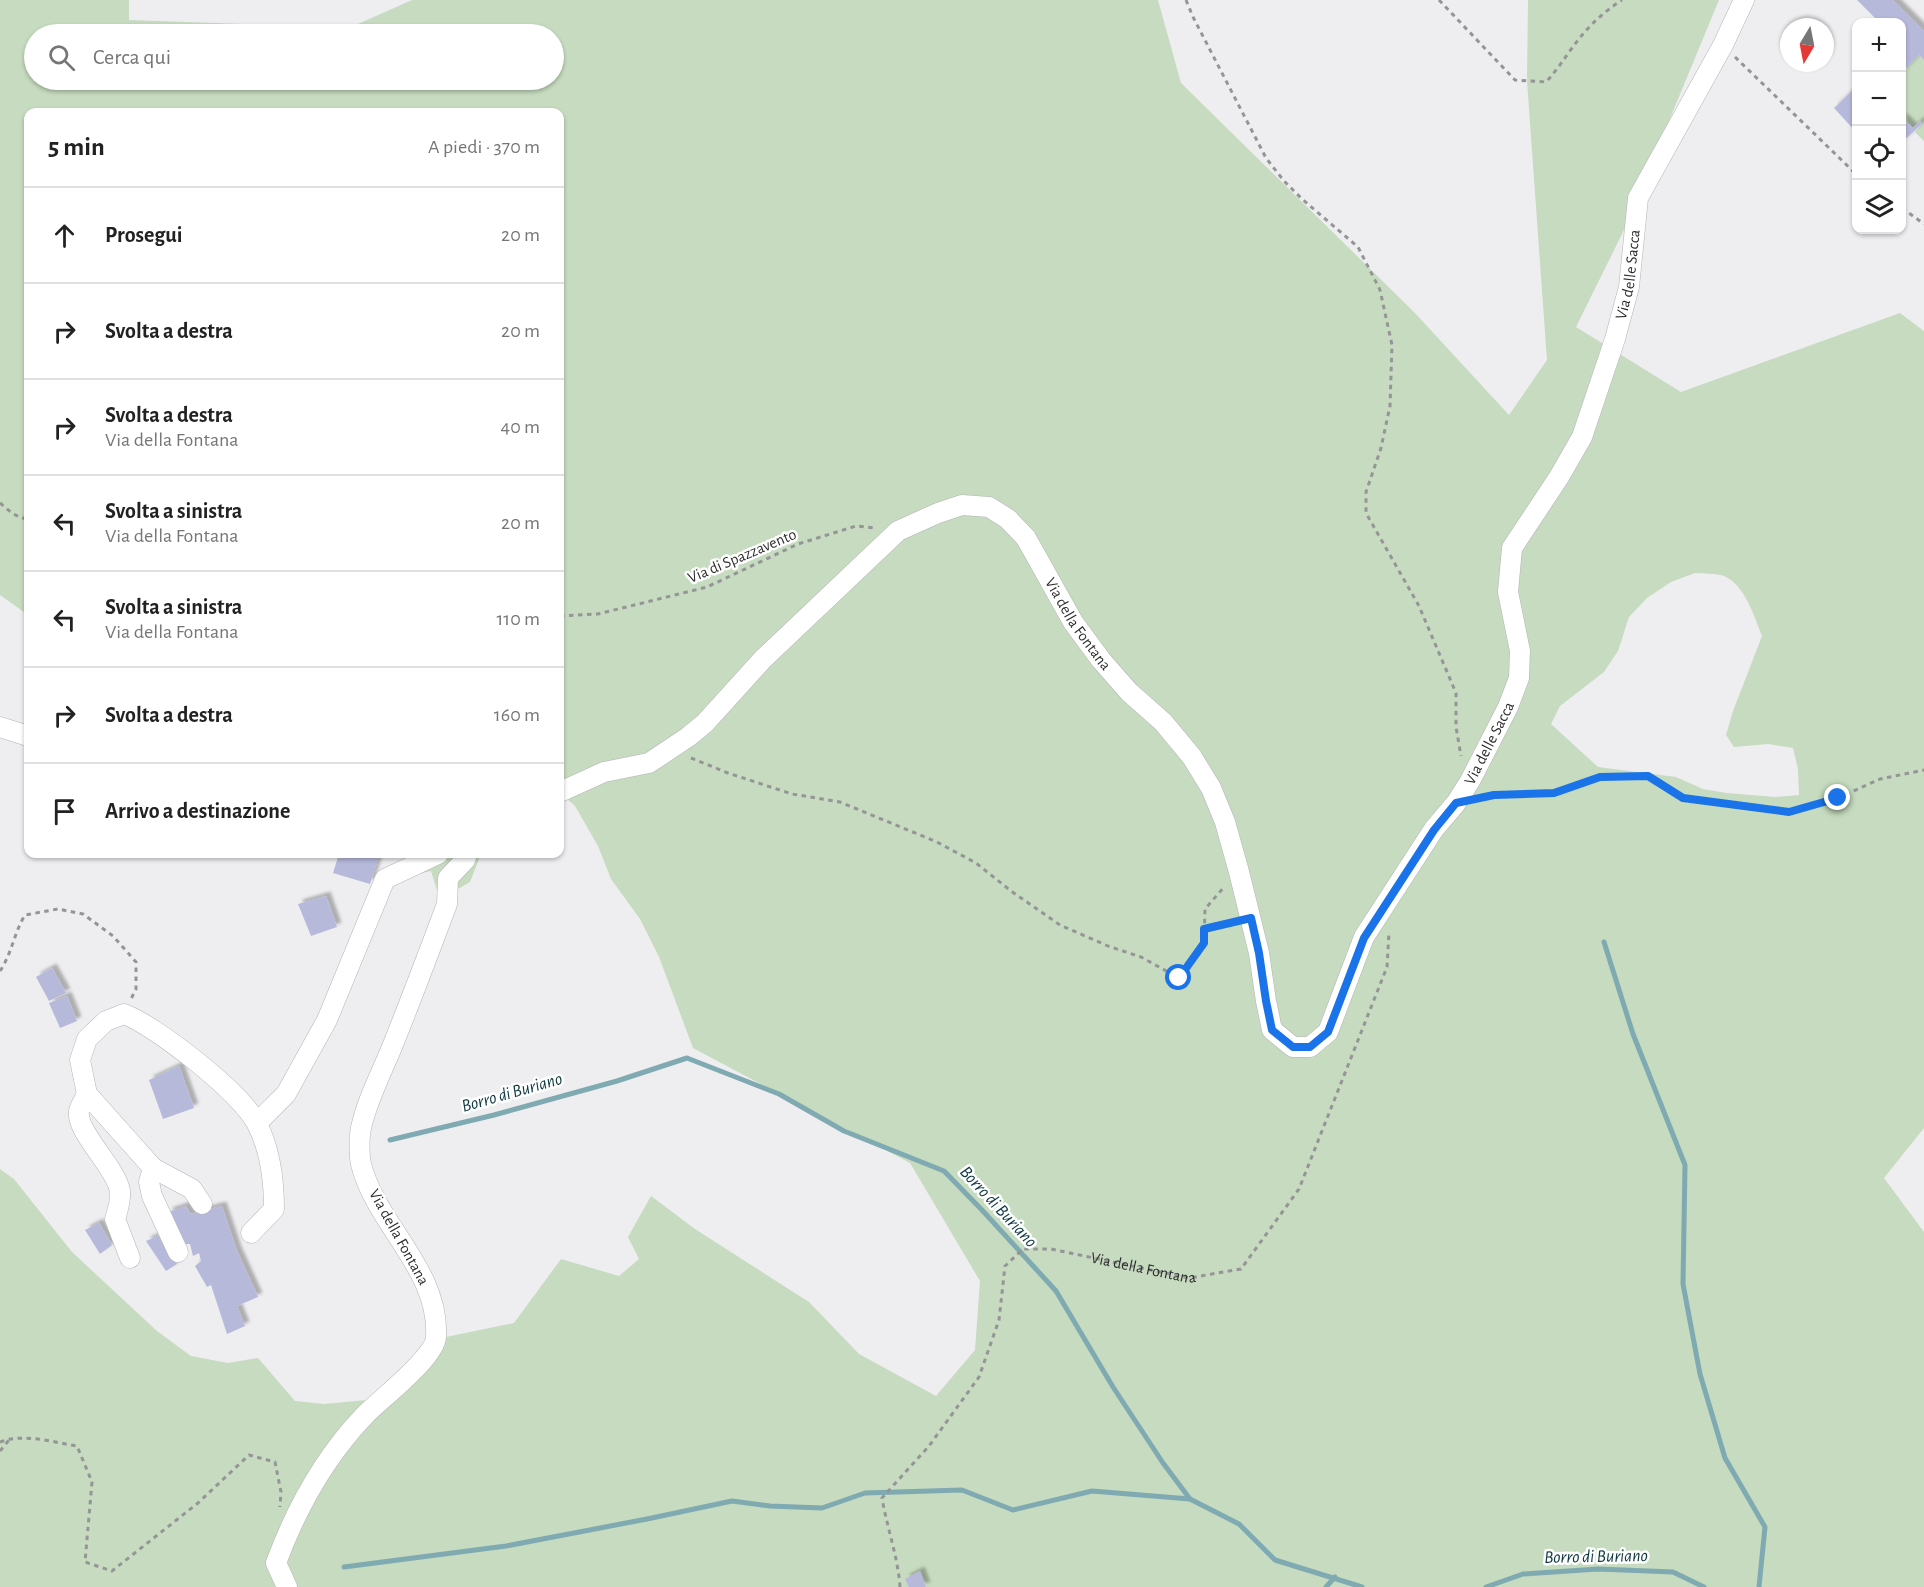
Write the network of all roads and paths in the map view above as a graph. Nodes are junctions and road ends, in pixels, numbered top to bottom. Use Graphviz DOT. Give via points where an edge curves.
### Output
graph roads {
  1 [pos="1186,0"];
  2 [pos="1440,0"];
  3 [pos="1622,0"];
  4 [pos="1744,0"];
  5 [pos="1723,45"];
  6 [pos="1852,169"];
  7 [pos="1906,211"];
  8 [pos="1924,224"];
  9 [pos="0,502"];
  10 [pos="24,518"];
  11 [pos="898,531"];
  12 [pos="564,616"];
  13 [pos="0,728"];
  14 [pos="24,735"];
  15 [pos="671,748"];
  16 [pos="1924,770"];
  17 [pos="1470,781"];
  18 [pos="564,790"];
  19 [pos="1456,803"];
  20 [pos="428,858"];
  21 [pos="433,858"];
  22 [pos="466,858"];
  23 [pos="1239,872"];
  24 [pos="448,878"];
  25 [pos="1251,918"];
  26 [pos="1389,925"];
  27 [pos="1204,929"];
  28 [pos="0,971"];
  29 [pos="124,1014"];
  30 [pos="87,1094"];
  31 [pos="257,1123"];
  32 [pos="153,1168"];
  33 [pos="202,1204"];
  34 [pos="251,1233"];
  35 [pos="178,1252"];
  36 [pos="130,1258"];
  37 [pos="10,1438"];
  38 [pos="0,1442"];
  39 [pos="0,1451"];
  40 [pos="279,1516"];
  41 [pos="287,1587"];
  42 [pos="900,1587"];
  1 -- 17 [label="path, Via delle Sacca" via="1266,158 1302,199 1358,247 1380,290 1392,345 1390,406 1366,492 1366,513 1419,606 1456,693 1457,736"];
  2 -- 3 [label="path" via="1515,80 1546,82 1583,34"];
  4 -- 5 [label="street, Via delle Sacca"];
  5 -- 6 [label="path"];
  5 -- 17 [label="street, Via delle Sacca" via="1638,198 1629,287 1582,437 1512,548 1508,592 1520,651 1519,678"];
  7 -- 8 [label="path"];
  9 -- 10 [label="path"];
  11 -- 12 [label="path, Via di Spazzavento" via="856,526 798,544 707,587 598,614"];
  11 -- 15 [label="street, Via della Fontana" via="763,659 705,723"];
  11 -- 23 [label="street, Via della Fontana" via="962,505 989,507 1008,519 1026,538 1073,622 1101,660 1192,757 1225,822"];
  13 -- 14 [label="street"];
  15 -- 18 [label="street, Via della Fontana" via="649,763 604,772"];
  15 -- 27 [label="path" via="728,773 792,794 840,802 937,842 976,863 1060,925 1141,957 1179,978 1204,943"];
  16 -- 19 [label="path" via="1880,779 1838,798 1789,812 1683,798 1648,776 1600,777 1554,793 1494,795"];
  17 -- 19 [label="street, Via della Fontana"];
  19 -- 25 [label="street, Via della Fontana" via="1364,938 1328,1032 1310,1047 1293,1047 1272,1030"];
  20 -- 31 [label="street" via="385,879 327,1020 286,1094"];
  21 -- 24 [label="street"];
  22 -- 24 [label="street"];
  23 -- 25 [label="street, Via della Fontana"];
  23 -- 27 [label="path" via="1205,909"];
  24 -- 41 [label="street, Via della Fontana" via="447,903 360,1130 361,1163 374,1196 420,1271 432,1299 437,1339 397,1388 364,1415 308,1491 276,1563"];
  25 -- 27 [label="path"];
  26 -- 42 [label="path, Via della Fontana" via="1387,967 1299,1189 1241,1269 1190,1278 1051,1249 1023,1249 1005,1266 999,1320 979,1377 929,1446 882,1498"];
  28 -- 29 [label="path" via="25,915 58,909 83,914 113,936 136,962 136,989"];
  29 -- 30 [label="street" via="106,1021 87,1039 80,1060"];
  29 -- 31 [label="street" via="139,1020 205,1070 239,1100"];
  30 -- 32 [label="street"];
  30 -- 36 [label="street" via="79,1112 80,1127 104,1159 120,1190 115,1219"];
  31 -- 34 [label="street" via="274,1181 274,1209"];
  32 -- 33 [label="street" via="192,1189"];
  32 -- 35 [label="street" via="149,1182 152,1196"];
  37 -- 38 [label="path"];
  37 -- 39 [label="path"];
  37 -- 40 [label="path" via="77,1446 92,1482 85,1562 112,1570 198,1503 249,1455 275,1462 281,1492"];
}
